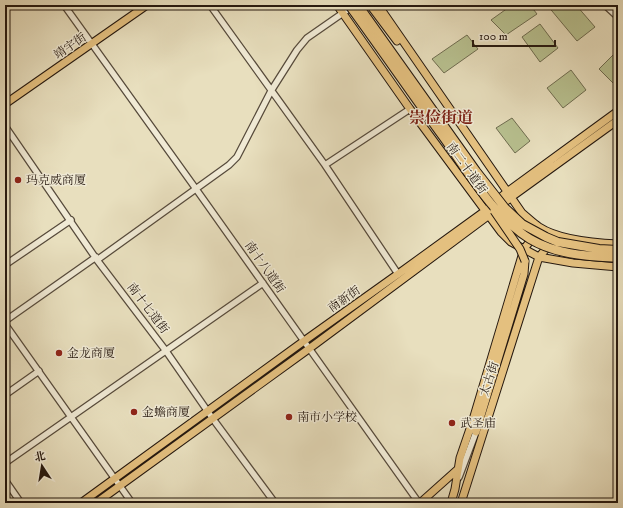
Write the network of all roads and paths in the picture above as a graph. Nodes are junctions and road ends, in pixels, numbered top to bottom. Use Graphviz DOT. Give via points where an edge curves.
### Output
graph roads {
  1 [pos="64,5"];
  2 [pos="147,5"];
  3 [pos="210,5"];
  4 [pos="336,5"];
  5 [pos="349,5"];
  6 [pos="354,5"];
  7 [pos="358,5"];
  8 [pos="370,5"];
  9 [pos="378,5"];
  10 [pos="605,5"];
  11 [pos="612,5"];
  12 [pos="618,11"];
  13 [pos="343,14"];
  14 [pos="618,17"];
  15 [pos="92,44"];
  16 [pos="271,91"];
  17 [pos="5,104"];
  18 [pos="410,109"];
  19 [pos="618,111"];
  20 [pos="618,120"];
  21 [pos="5,126"];
  22 [pos="469,137"];
  23 [pos="325,165"];
  24 [pos="477,184"];
  25 [pos="196,189"];
  26 [pos="509,195"];
  27 [pos="487,214"];
  28 [pos="70,220"];
  29 [pos="540,228"];
  30 [pos="558,236"];
  31 [pos="618,244"];
  32 [pos="524,249"];
  33 [pos="618,250"];
  34 [pos="539,257"];
  35 [pos="96,258"];
  36 [pos="618,258"];
  37 [pos="5,266"];
  38 [pos="618,267"];
  39 [pos="398,274"];
  40 [pos="263,283"];
  41 [pos="5,323"];
  42 [pos="304,341"];
  43 [pos="310,348"];
  44 [pos="166,351"];
  45 [pos="39,371"];
  46 [pos="5,395"];
  47 [pos="207,410"];
  48 [pos="71,417"];
  49 [pos="213,419"];
  50 [pos="476,432"];
  51 [pos="5,463"];
  52 [pos="458,469"];
  53 [pos="114,478"];
  54 [pos="5,480"];
  55 [pos="119,486"];
  56 [pos="455,489"];
  57 [pos="461,501"];
  58 [pos="21,503"];
  59 [pos="80,503"];
  60 [pos="96,503"];
  61 [pos="132,503"];
  62 [pos="275,503"];
  63 [pos="420,503"];
  64 [pos="452,503"];
  1 -- 15 [label="street, 南十八道街"];
  2 -- 15 [label="main road, 靖宇街"];
  3 -- 16 [label="street"];
  4 -- 13 [label="main road, 南二十道街"];
  5 -- 24 [label="highway, bridge"];
  6 -- 13 [label="street"];
  7 -- 33 [label="highway, bridge" via="505,208 522,224 552,240 577,246"];
  8 -- 22 [label="main road"];
  9 -- 22 [label="main road, 南二十道街"];
  10 -- 14 [label="street"];
  11 -- 12 [label="street"];
  13 -- 16 [label="street" via="308,38 297,50"];
  13 -- 18 [label="main road, 南二十道街"];
  15 -- 17 [label="main road, 靖宇街"];
  15 -- 25 [label="street, 南十八道街"];
  16 -- 23 [label="street"];
  16 -- 25 [label="street" via="237,157"];
  18 -- 23 [label="street"];
  18 -- 27 [label="main road, 南二十道街"];
  19 -- 26 [label="main road, 南新街"];
  20 -- 26 [label="main road, 南新街"];
  21 -- 28 [label="street, 南十七道街"];
  22 -- 26 [label="main road, 南二十道街"];
  23 -- 39 [label="street"];
  24 -- 36 [label="highway, bridge" via="507,221 531,239 554,250 572,254"];
  24 -- 50 [label="main road, 太古街, bridge" via="520,249 525,261 524,274"];
  25 -- 35 [label="street"];
  25 -- 40 [label="street, 南十八道街"];
  26 -- 27 [label="main road, 南新街"];
  26 -- 29 [label="main road, 南二十道街" via="522,213"];
  27 -- 32 [label="main road, 南二十道街" via="511,242"];
  27 -- 39 [label="main road, 南新街"];
  27 -- 43 [label="main road, 南新街"];
  28 -- 35 [label="street, 南十七道街"];
  28 -- 37 [label="street"];
  29 -- 30 [label="main road, 南二十道街"];
  29 -- 32 [label="main road"];
  30 -- 31 [label="main road, 南二十道街"];
  30 -- 34 [label="main road"];
  32 -- 34 [label="main road, 南二十道街"];
  32 -- 52 [label="main road, 太古街"];
  34 -- 38 [label="main road, 南二十道街"];
  34 -- 57 [label="main road, 太古街"];
  35 -- 41 [label="street"];
  35 -- 44 [label="street, 南十七道街"];
  39 -- 42 [label="main road, 南新街"];
  40 -- 42 [label="street, 南十八道街"];
  40 -- 44 [label="street"];
  41 -- 45 [label="street"];
  42 -- 43 [label="street, 南十八道街"];
  42 -- 47 [label="main road, 南新街"];
  43 -- 49 [label="main road, 南新街"];
  43 -- 63 [label="street, 南十八道街"];
  44 -- 47 [label="street, 南十七道街"];
  44 -- 48 [label="street"];
  45 -- 46 [label="street"];
  45 -- 48 [label="street"];
  47 -- 49 [label="street, 南十七道街"];
  47 -- 53 [label="main road, 南新街"];
  48 -- 51 [label="street"];
  48 -- 53 [label="street"];
  49 -- 55 [label="main road, 南新街"];
  49 -- 62 [label="street, 南十七道街"];
  50 -- 56 [label="street, 太古街"];
  52 -- 56 [label="main road, 太古街"];
  52 -- 63 [label="main road"];
  53 -- 55 [label="street"];
  53 -- 59 [label="main road, 南新街"];
  54 -- 58 [label="street"];
  55 -- 60 [label="main road, 南新街"];
  55 -- 61 [label="street"];
  56 -- 64 [label="main road"];
  57 -- 64 [label="main road, 太古街"];
}
